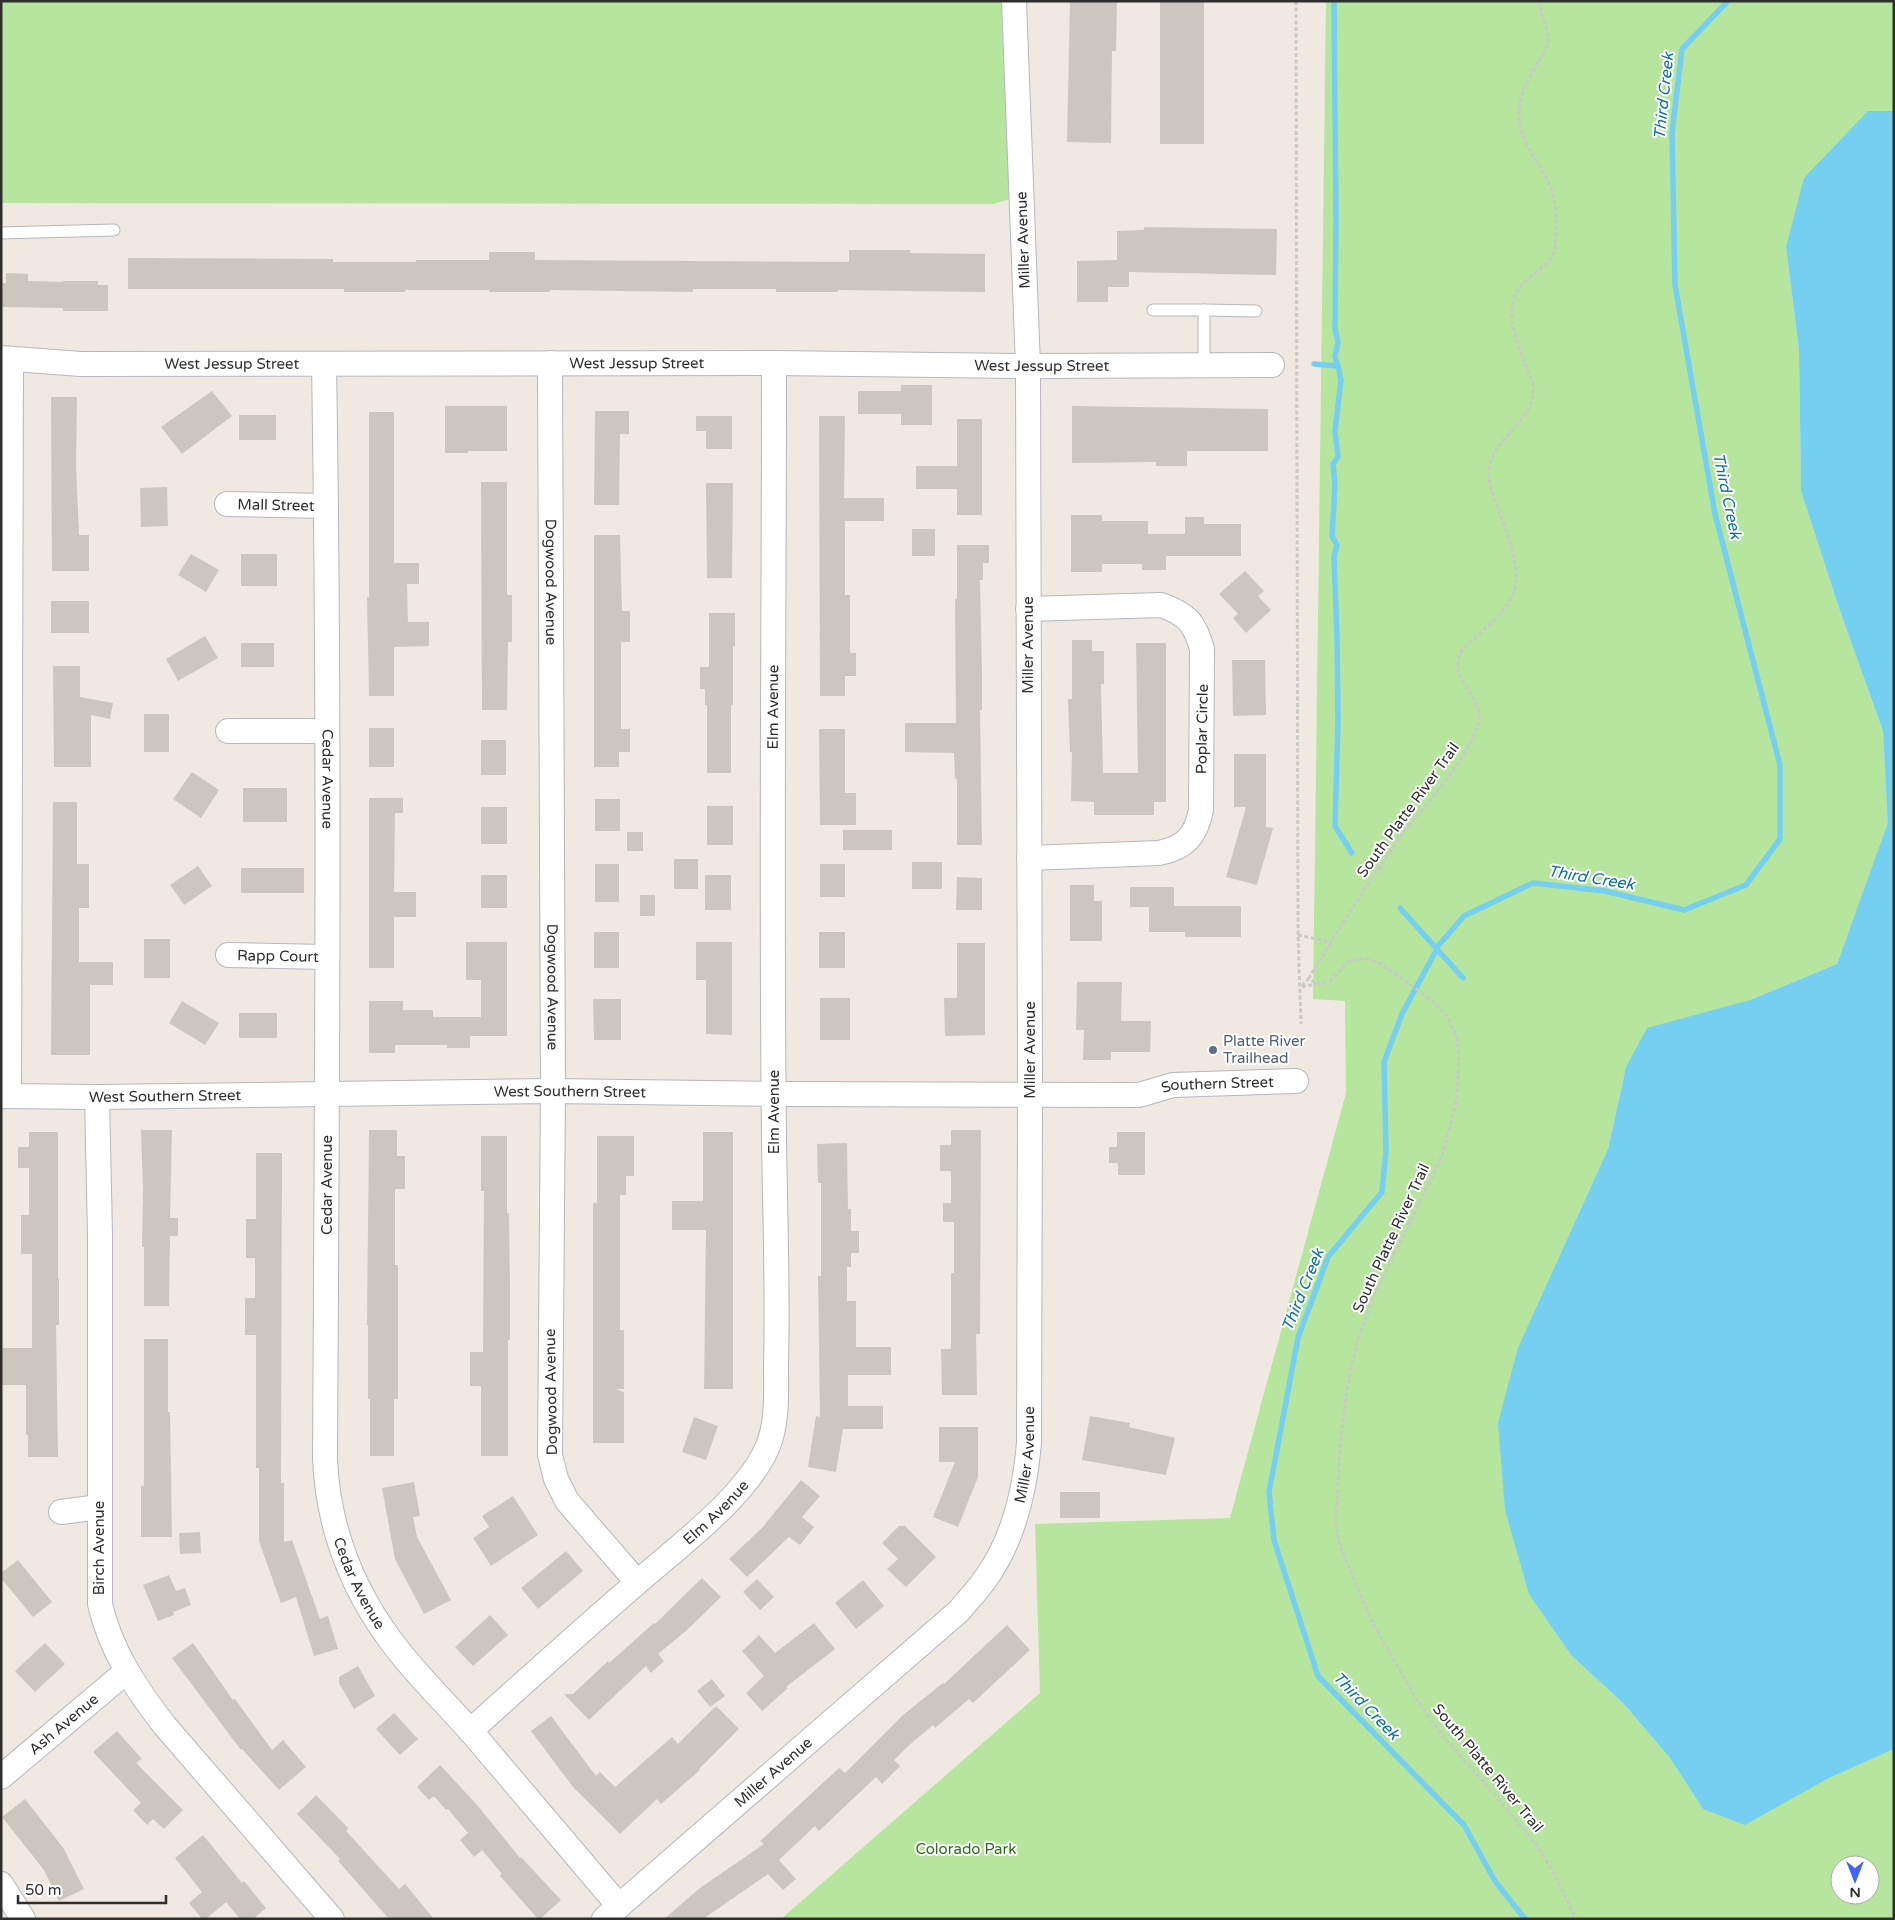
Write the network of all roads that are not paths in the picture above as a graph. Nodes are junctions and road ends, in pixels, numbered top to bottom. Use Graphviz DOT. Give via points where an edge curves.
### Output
graph roads {
  1 [pos="1014,1"];
  2 [pos="114,230"];
  3 [pos="1,233"];
  4 [pos="1153,310"];
  5 [pos="1204,310"];
  6 [pos="1256,311"];
  7 [pos="6,359"];
  8 [pos="550,363"];
  9 [pos="774,363"];
  10 [pos="324,364"];
  11 [pos="1204,364"];
  12 [pos="1272,365"];
  13 [pos="1028,366"];
  14 [pos="227,504"];
  15 [pos="326,506"];
  16 [pos="6,596"];
  17 [pos="1028,609"];
  18 [pos="326,730"];
  19 [pos="228,731"];
  20 [pos="6,850"];
  21 [pos="1029,858"];
  22 [pos="228,955"];
  23 [pos="326,957"];
  24 [pos="1296,1081"];
  25 [pos="552,1091"];
  26 [pos="327,1093"];
  27 [pos="774,1094"];
  28 [pos="1030,1094"];
  29 [pos="1138,1095"];
  30 [pos="5,1096"];
  31 [pos="97,1097"];
  32 [pos="99,1507"];
  33 [pos="61,1512"];
  34 [pos="637,1582"];
  35 [pos="127,1670"];
  36 [pos="470,1731"];
  37 [pos="1,1777"];
  38 [pos="1,1884"];
  39 [pos="612,1912"];
  40 [pos="23,1919"];
  41 [pos="332,1919"];
  1 -- 13 [label="street, Miller Avenue"];
  2 -- 3 [label="lane"];
  4 -- 5 [label="lane"];
  5 -- 6 [label="lane"];
  5 -- 11 [label="lane"];
  7 -- 10 [label="street, West Jessup Street" via="81,364"];
  7 -- 16 [label="street"];
  8 -- 9 [label="street, West Jessup Street"];
  8 -- 10 [label="street, West Jessup Street"];
  8 -- 25 [label="street, Dogwood Avenue"];
  9 -- 13 [label="street, West Jessup Street"];
  9 -- 27 [label="street, Elm Avenue"];
  10 -- 15 [label="street, Cedar Avenue"];
  11 -- 12 [label="street, West Jessup Street"];
  11 -- 13 [label="street, West Jessup Street"];
  13 -- 17 [label="street, Miller Avenue"];
  14 -- 15 [label="street, Mall Street"];
  15 -- 18 [label="street, Cedar Avenue"];
  16 -- 20 [label="street"];
  17 -- 21 [label="street, Miller Avenue"];
  17 -- 21 [label="street, Poplar Circle" via="1161,605 1186,616 1198,634 1202,649 1201,810 1193,834 1177,848 1159,853"];
  18 -- 19 [label="street"];
  18 -- 23 [label="street, Cedar Avenue"];
  20 -- 30 [label="street"];
  21 -- 28 [label="street, Miller Avenue"];
  22 -- 23 [label="street, Rapp Court"];
  23 -- 26 [label="street, Cedar Avenue"];
  24 -- 29 [label="street, Southern Street" via="1173,1086"];
  25 -- 26 [label="street, West Southern Street"];
  25 -- 27 [label="street, West Southern Street"];
  25 -- 34 [label="street, Dogwood Avenue" via="550,1456 556,1479 568,1501"];
  26 -- 31 [label="street, West Southern Street"];
  26 -- 36 [label="street, Cedar Avenue" via="325,1459 338,1541 374,1618"];
  27 -- 28 [label="street, West Southern Street"];
  27 -- 34 [label="street, Elm Avenue" via="777,1345 775,1408 768,1447 756,1469 705,1525"];
  28 -- 29 [label="street, West Southern Street"];
  28 -- 39 [label="street, Miller Avenue" via="1029,1443 1019,1506 997,1562 959,1611"];
  30 -- 31 [label="street, West Southern Street"];
  31 -- 32 [label="street, Birch Avenue"];
  32 -- 33 [label="street"];
  32 -- 35 [label="street, Birch Avenue" via="100,1604 105,1627"];
  34 -- 36 [label="street, Elm Avenue"];
  35 -- 37 [label="street, Ash Avenue"];
  35 -- 41 [label="street, Birch Avenue" via="165,1726"];
  36 -- 39 [label="street, Cedar Avenue"];
  38 -- 40 [label="street"];
}
